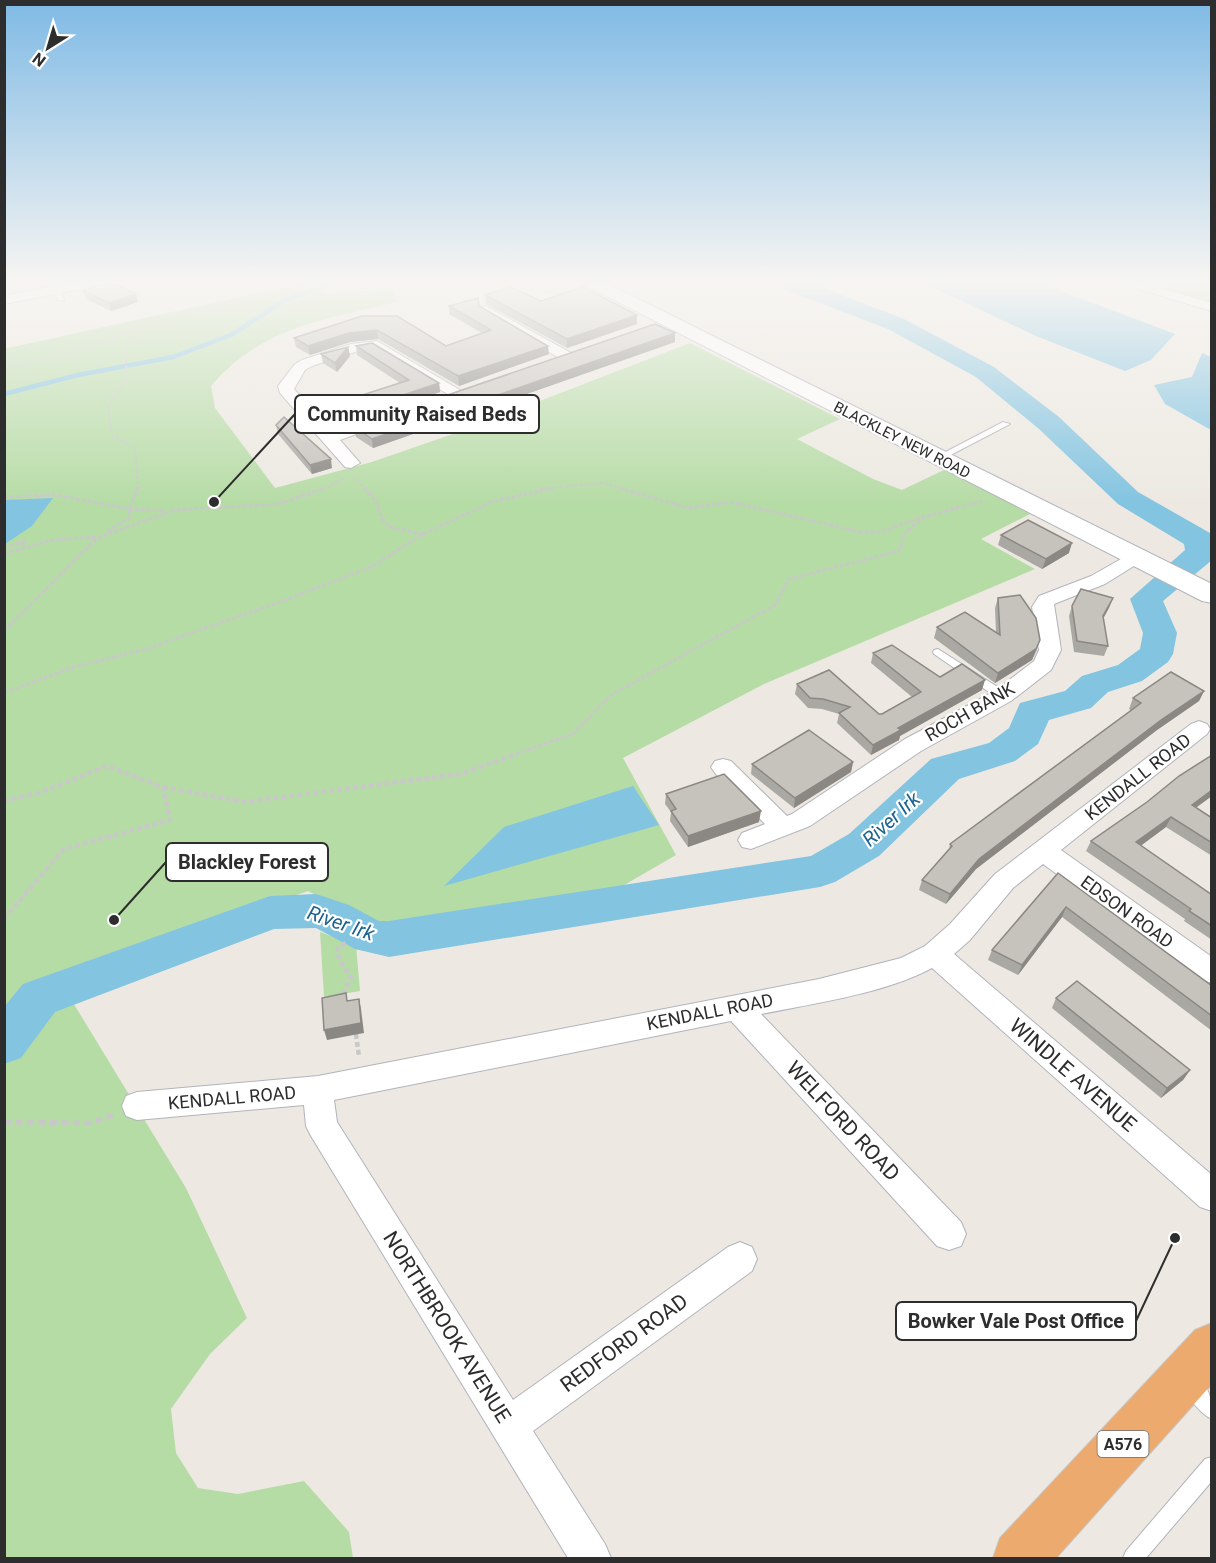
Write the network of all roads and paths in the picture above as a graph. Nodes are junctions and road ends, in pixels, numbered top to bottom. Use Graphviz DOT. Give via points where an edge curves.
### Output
graph roads {
  1 [pos="51,357"];
  2 [pos="126,357"];
  3 [pos="326,357"];
  4 [pos="399,357"];
  5 [pos="563,357"];
  6 [pos="738,357"];
  7 [pos="544,364"];
  8 [pos="4,370"];
  9 [pos="435,401"];
  10 [pos="404,412"];
  11 [pos="1006,424"];
  12 [pos="329,438"];
  13 [pos="938,458"];
  14 [pos="351,463"];
  15 [pos="1011,495"];
  16 [pos="4,496"];
  17 [pos="129,509"];
  18 [pos="174,510"];
  19 [pos="924,517"];
  20 [pos="423,534"];
  21 [pos="97,538"];
  22 [pos="4,548"];
  23 [pos="19,548"];
  24 [pos="4,554"];
  25 [pos="1146,563"];
  26 [pos="1202,590"];
  27 [pos="4,631"];
  28 [pos="938,652"];
  29 [pos="4,693"];
  30 [pos="1003,696"];
  31 [pos="1199,729"];
  32 [pos="723,767"];
  33 [pos="163,787"];
  34 [pos="4,801"];
  35 [pos="783,827"];
  36 [pos="751,840"];
  37 [pos="1044,851"];
  38 [pos="4,919"];
  39 [pos="347,942"];
  40 [pos="935,954"];
  41 [pos="1212,972"];
  42 [pos="343,994"];
  43 [pos="736,1007"];
  44 [pos="356,1034"];
  45 [pos="360,1059"];
  46 [pos="318,1090"];
  47 [pos="137,1106"];
  48 [pos="4,1122"];
  49 [pos="1212,1196"];
  50 [pos="950,1234"];
  51 [pos="741,1259"];
  52 [pos="1206,1366"];
  53 [pos="508,1426"];
  54 [pos="1212,1466"];
  55 [pos="1035,1551"];
  56 [pos="591,1558"];
  57 [pos="1133,1558"];
  1 -- 8 [label="path"];
  2 -- 17 [label="path" via="127,378 108,406 112,435 135,448 139,472 137,500"];
  3 -- 12 [label="street" via="300,367 286,390"];
  4 -- 9 [label="street" via="462,392"];
  5 -- 7 [label="street"];
  6 -- 13 [label="street, BLACKLEY NEW ROAD"];
  10 -- 12 [label="street"];
  11 -- 13 [label="lane"];
  12 -- 14 [label="street"];
  13 -- 15 [label="street, BLACKLEY NEW ROAD"];
  15 -- 19 [label="path" via="992,503 983,501"];
  15 -- 25 [label="street, BLACKLEY NEW ROAD"];
  16 -- 17 [label="path" via="55,495"];
  17 -- 18 [label="path"];
  17 -- 21 [label="path" via="129,518"];
  18 -- 20 [label="path" via="278,504 318,492 351,474 378,504 381,518 390,527"];
  18 -- 21 [label="path"];
  19 -- 20 [label="path" via="880,532 860,532 730,502 688,507 603,483 541,489 494,501"];
  19 -- 33 [label="path" via="905,532 900,551 789,579 775,605 611,695 573,734 460,774 244,802"];
  20 -- 29 [label="path" via="374,566 291,598 143,651 74,667"];
  21 -- 23 [label="path" via="53,540"];
  21 -- 27 [label="path"];
  22 -- 23 [label="path" via="25,541"];
  23 -- 24 [label="path"];
  25 -- 26 [label="street, BLACKLEY NEW ROAD"];
  25 -- 30 [label="street, ROCH BANK" via="1046,600 1042,607 1050,650 1043,665"];
  28 -- 30 [label="lane"];
  30 -- 35 [label="street, ROCH BANK" via="913,745 801,820"];
  31 -- 37 [label="street, KENDALL ROAD"];
  32 -- 35 [label="street"];
  33 -- 34 [label="path" via="107,766 42,792"];
  33 -- 38 [label="path" via="170,820 64,849"];
  35 -- 36 [label="street, ROCH BANK"];
  37 -- 40 [label="street, KENDALL ROAD" via="1004,881 960,932"];
  37 -- 41 [label="street, EDSON ROAD"];
  39 -- 42 [label="path" via="337,950 351,978"];
  40 -- 43 [label="street, KENDALL ROAD" via="877,978"];
  40 -- 49 [label="street, WINDLE AVENUE"];
  43 -- 46 [label="street, KENDALL ROAD"];
  43 -- 50 [label="street, WELFORD ROAD"];
  44 -- 45 [label="path"];
  46 -- 47 [label="street, KENDALL ROAD"];
  46 -- 53 [label="street, NORTHBROOK AVENUE" via="322,1126"];
  47 -- 48 [label="path" via="90,1123"];
  51 -- 53 [label="street, REDFORD ROAD"];
  52 -- 55 [label="highway, A576"];
  53 -- 56 [label="street, NORTHBROOK AVENUE"];
  54 -- 57 [label="lane"];
}
